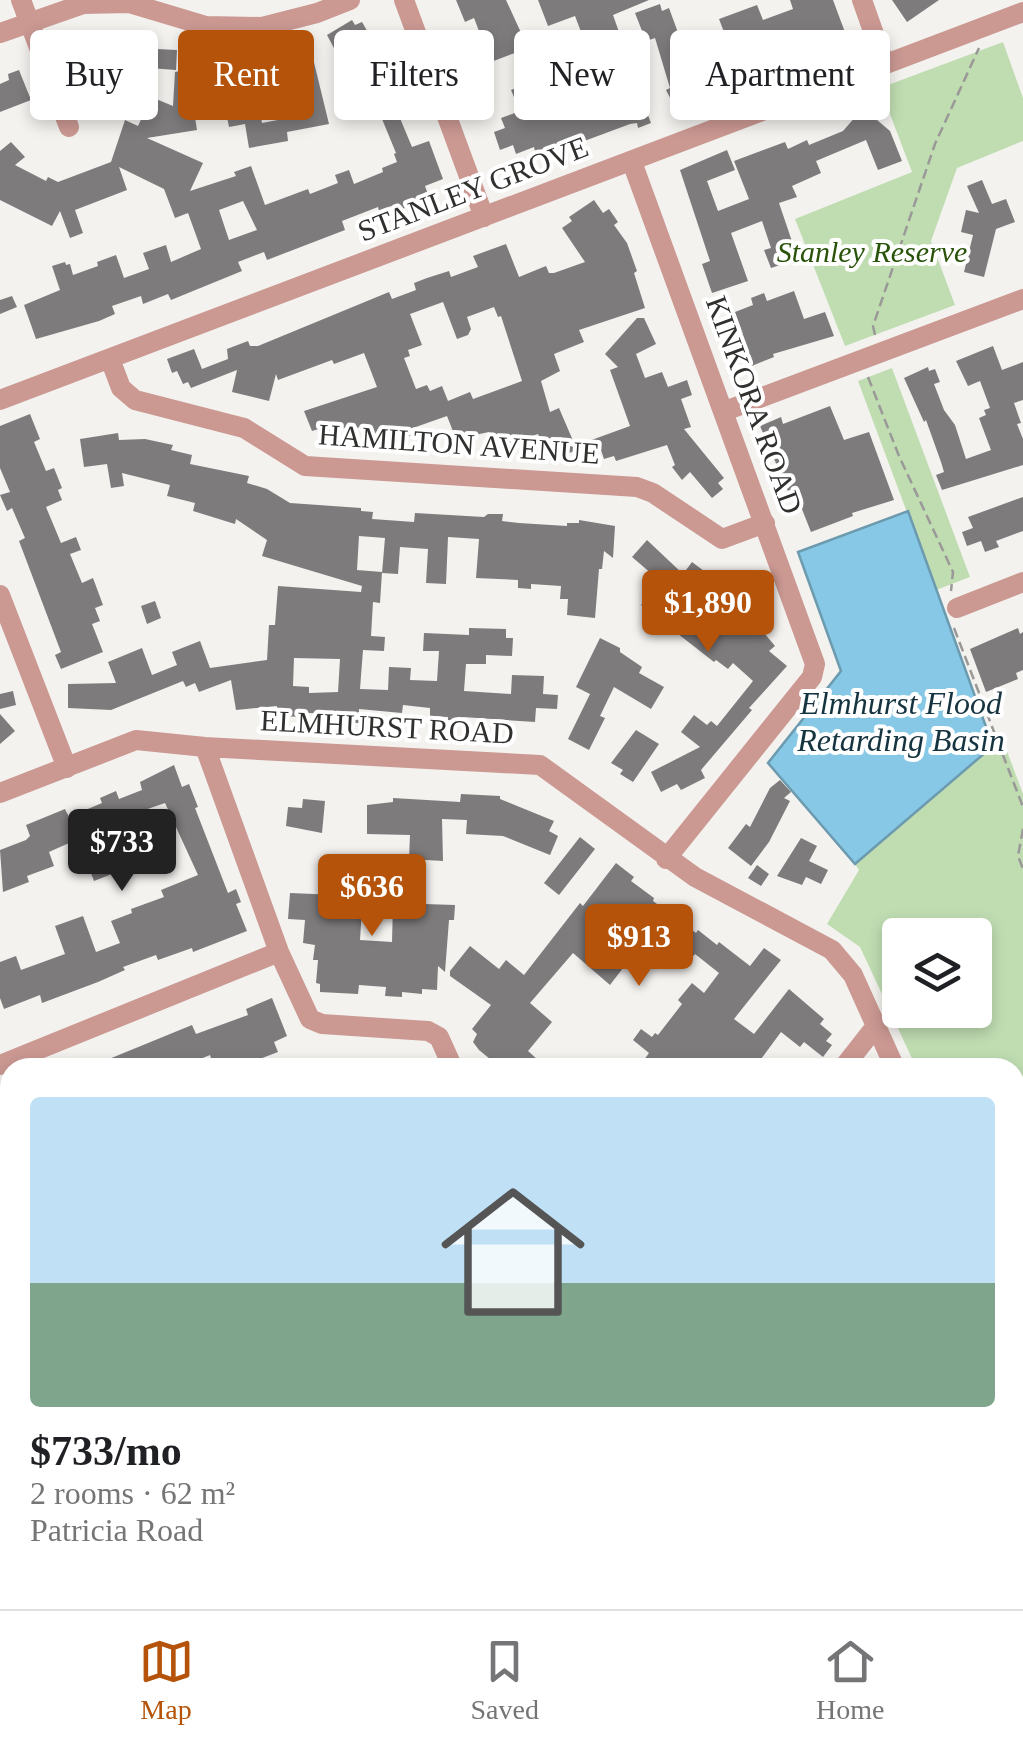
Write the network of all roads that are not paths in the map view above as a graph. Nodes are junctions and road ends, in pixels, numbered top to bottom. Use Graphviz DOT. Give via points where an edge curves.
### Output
graph roads {
  1 [pos="21,0"];
  2 [pos="350,0"];
  3 [pos="404,0"];
  4 [pos="862,0"];
  5 [pos="1023,12"];
  6 [pos="29,22"];
  7 [pos="873,30"];
  8 [pos="0,32"];
  9 [pos="890,63"];
  10 [pos="742,120"];
  11 [pos="69,127"];
  12 [pos="632,162"];
  13 [pos="484,217"];
  14 [pos="1023,299"];
  15 [pos="110,359"];
  16 [pos="0,400"];
  17 [pos="725,411"];
  18 [pos="765,523"];
  19 [pos="1023,582"];
  20 [pos="0,595"];
  21 [pos="954,609"];
  22 [pos="206,748"];
  23 [pos="66,768"];
  24 [pos="0,793"];
  25 [pos="666,858"];
  26 [pos="279,952"];
  27 [pos="876,1026"];
  28 [pos="17,1058"];
  29 [pos="449,1058"];
  30 [pos="851,1058"];
  31 [pos="890,1058"];
  1 -- 6 [label="street"];
  2 -- 6 [label="street" via="262,27 206,26 130,3 83,4"];
  3 -- 13 [label="street"];
  4 -- 7 [label="street"];
  5 -- 9 [label="street, STANLEY GROVE"];
  6 -- 8 [label="street"];
  6 -- 11 [label="street"];
  10 -- 12 [label="street, STANLEY GROVE"];
  12 -- 13 [label="street, STANLEY GROVE"];
  12 -- 17 [label="street, KINKORA ROAD"];
  13 -- 15 [label="street, STANLEY GROVE"];
  14 -- 17 [label="street"];
  15 -- 16 [label="street, STANLEY GROVE"];
  15 -- 18 [label="street, HAMILTON AVENUE" via="121,388 135,400 244,428 305,466 637,487 722,538"];
  17 -- 18 [label="street, KINKORA ROAD"];
  18 -- 25 [label="street, KINKORA ROAD" via="816,664"];
  19 -- 21 [label="street"];
  20 -- 23 [label="street"];
  22 -- 23 [label="street, ELMHURST ROAD" via="136,740"];
  22 -- 25 [label="street, ELMHURST ROAD" via="540,765"];
  22 -- 26 [label="street"];
  23 -- 24 [label="street, ELMHURST ROAD"];
  25 -- 27 [label="street, ELMHURST ROAD" via="832,950 853,975"];
  26 -- 28 [label="street"];
  26 -- 29 [label="street" via="310,1019 434,1033"];
  27 -- 30 [label="street"];
  27 -- 31 [label="street, ELMHURST ROAD"];
}
